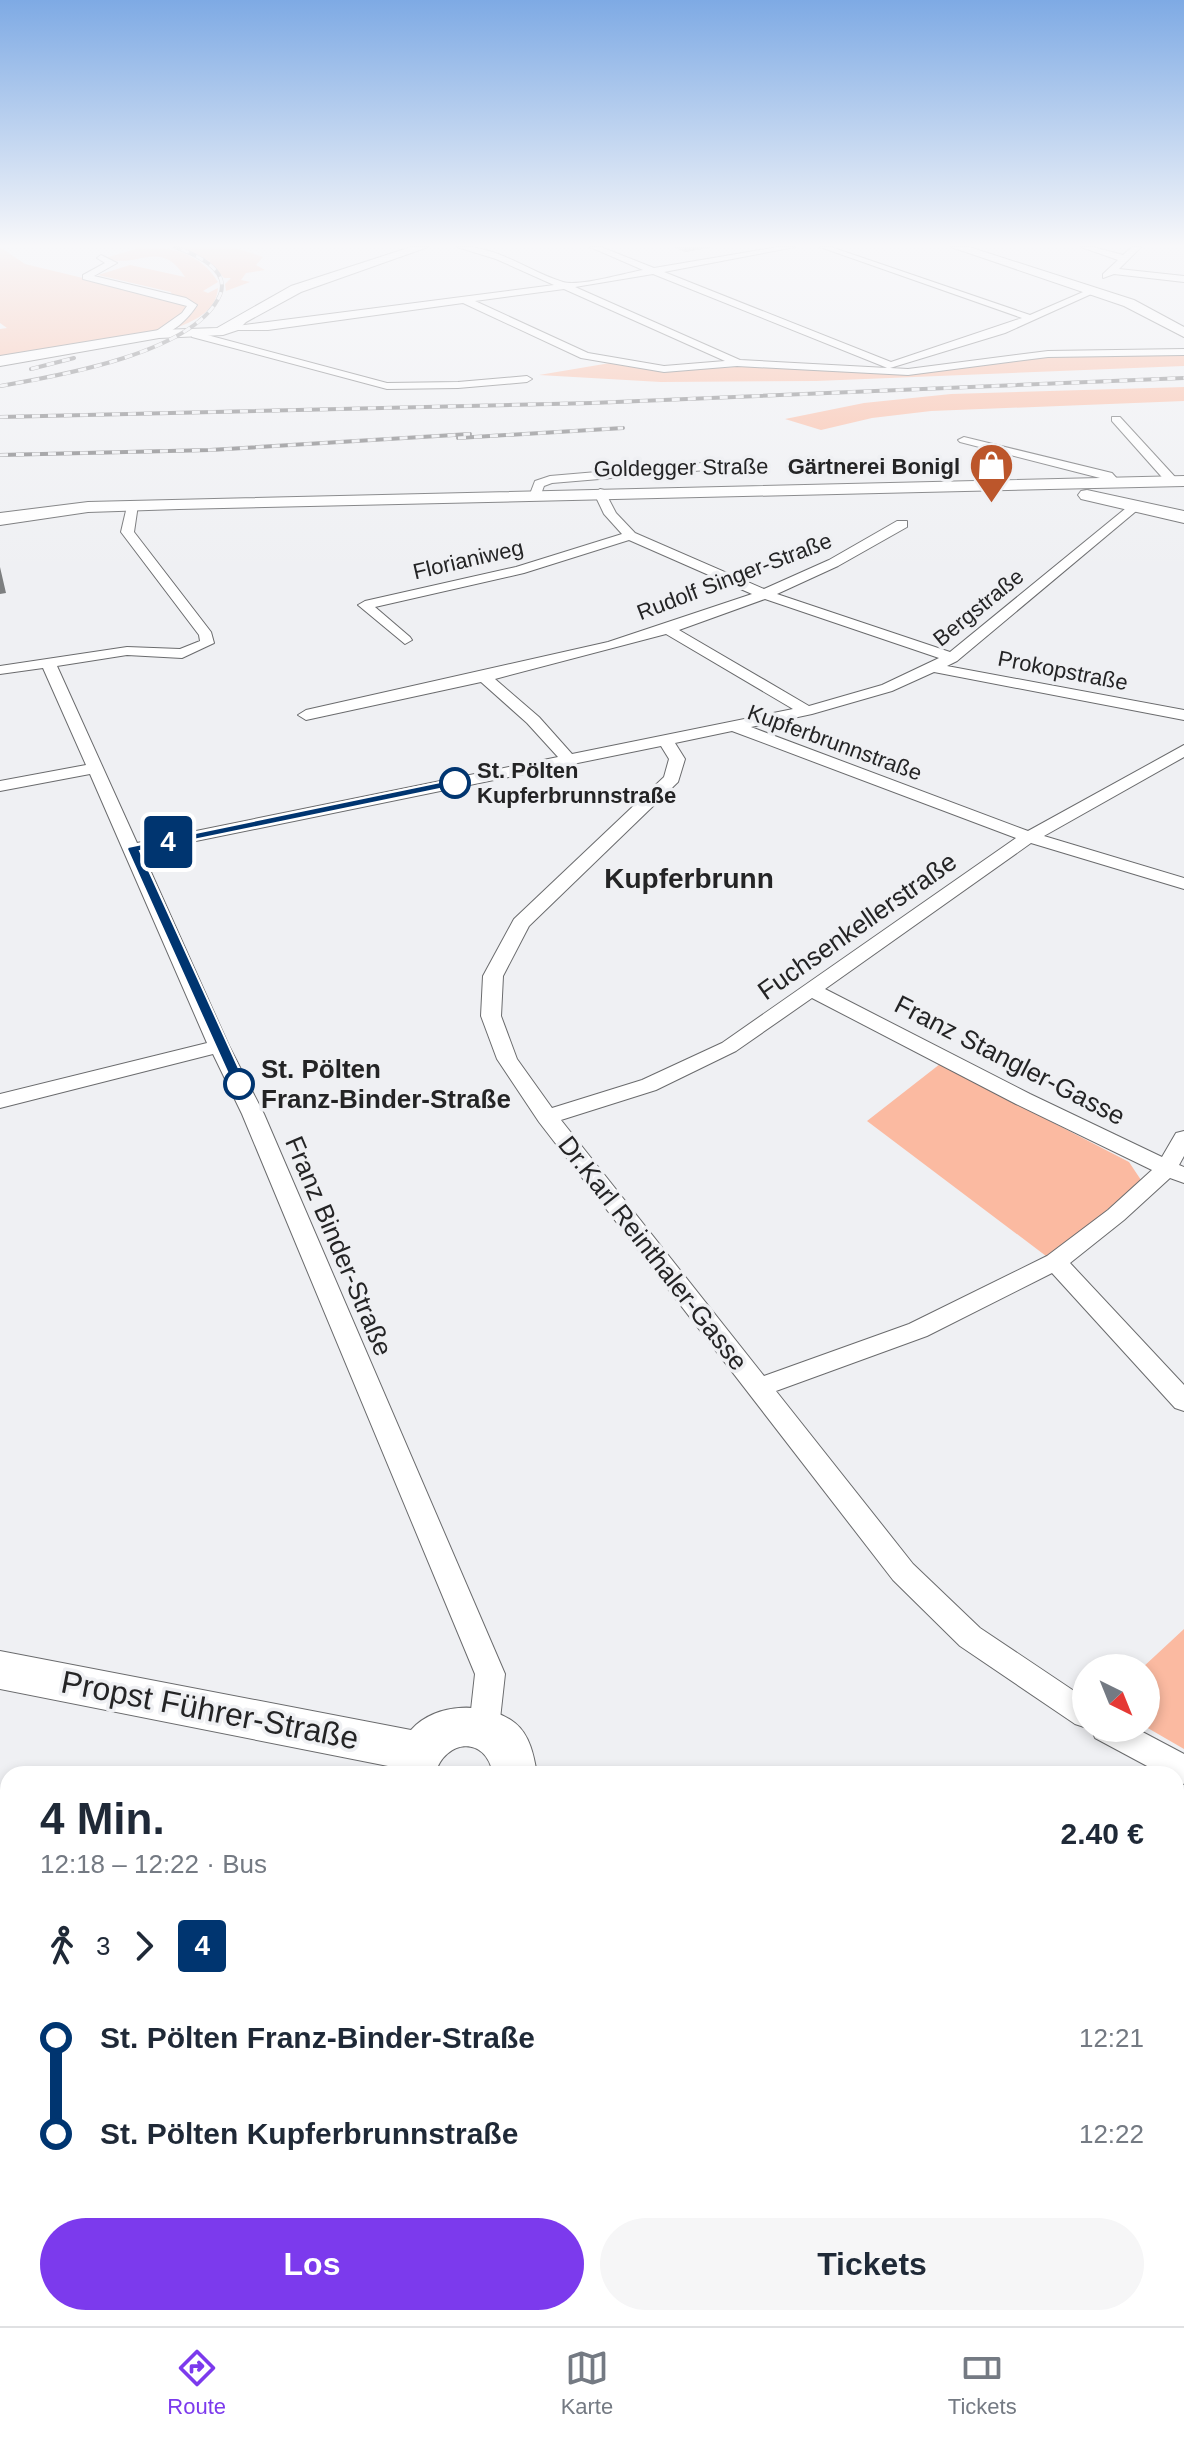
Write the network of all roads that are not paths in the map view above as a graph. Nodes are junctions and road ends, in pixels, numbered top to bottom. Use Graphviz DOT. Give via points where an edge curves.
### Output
graph roads {
  1 [pos="32,356"];
  2 [pos="271,356"];
  3 [pos="584,356"];
  4 [pos="720,356"];
  5 [pos="859,356"];
  6 [pos="928,356"];
  7 [pos="1042,356"];
  8 [pos="0,361"];
  9 [pos="737,363"];
  10 [pos="889,368"];
  11 [pos="527,379"];
  12 [pos="1116,419"];
  13 [pos="964,440"];
  14 [pos="702,467"];
  15 [pos="1178,481"];
  16 [pos="1041,484"];
  17 [pos="1113,492"];
  18 [pos="600,493"];
  19 [pos="536,494"];
  20 [pos="132,505"];
  21 [pos="1135,507"];
  22 [pos="1184,517"];
  23 [pos="0,519"];
  24 [pos="902,524"];
  25 [pos="630,536"];
  26 [pos="761,593"];
  27 [pos="668,629"];
  28 [pos="405,640"];
  29 [pos="952,658"];
  30 [pos="48,662"];
  31 [pos="935,668"];
  32 [pos="0,670"];
  33 [pos="483,676"];
  34 [pos="807,711"];
  35 [pos="306,715"];
  36 [pos="1184,715"];
  37 [pos="734,727"];
  38 [pos="666,741"];
  39 [pos="1184,750"];
  40 [pos="568,759"];
  41 [pos="97,768"];
  42 [pos="0,786"];
  43 [pos="1029,837"];
  44 [pos="133,849"];
  45 [pos="1184,884"];
  46 [pos="812,990"];
  47 [pos="219,1046"];
  48 [pos="0,1101"];
  49 [pos="547,1117"];
  50 [pos="1184,1138"];
  51 [pos="1175,1173"];
  52 [pos="1055,1262"];
  53 [pos="758,1388"];
  54 [pos="1184,1401"];
  55 [pos="0,1670"];
  56 [pos="1072,1706"];
  57 [pos="484,1728"];
  58 [pos="1132,1742"];
  59 [pos="416,1763"];
  60 [pos="514,1766"];
  61 [pos="1177,1766"];
  1 -- 8 [label="street"];
  2 -- 11 [label="street" via="379,385"];
  3 -- 9 [label="street" via="664,369"];
  4 -- 9 [label="street"];
  5 -- 10 [label="street"];
  6 -- 10 [label="street"];
  7 -- 10 [label="street" via="956,368"];
  9 -- 10 [label="street"];
  12 -- 15 [label="street"];
  13 -- 17 [label="street" via="1108,476"];
  14 -- 19 [label="street, Goldegger Straße" via="550,480 539,484"];
  15 -- 17 [label="street"];
  16 -- 17 [label="street"];
  16 -- 17 [label="street, Goldegger Straße" via="1093,483"];
  16 -- 18 [label="street, Goldegger Straße"];
  17 -- 21 [label="street"];
  18 -- 19 [label="street, Goldegger Straße"];
  18 -- 25 [label="street"];
  19 -- 20 [label="street, Goldegger Straße"];
  20 -- 23 [label="street, Goldegger Straße"];
  20 -- 30 [label="street" via="127,532 207,643 182,654 127,651"];
  21 -- 22 [label="street"];
  21 -- 29 [label="street, Bergstraße"];
  24 -- 26 [label="street, Rudolf Singer-Straße" via="829,565"];
  25 -- 26 [label="street"];
  25 -- 28 [label="street, Florianiweg" via="519,570 365,605"];
  26 -- 27 [label="street, Rudolf Singer-Straße"];
  26 -- 29 [label="street"];
  27 -- 33 [label="street, Rudolf Singer-Straße"];
  27 -- 34 [label="street"];
  29 -- 31 [label="street, Bergstraße"];
  30 -- 32 [label="street"];
  30 -- 41 [label="street, Franz Binder-Straße"];
  31 -- 34 [label="street, Bergstraße"];
  31 -- 36 [label="street, Prokopstraße"];
  33 -- 35 [label="street, Rudolf Singer-Straße"];
  33 -- 40 [label="street"];
  34 -- 37 [label="street, Bergstraße"];
  37 -- 38 [label="street, Kupferbrunnstraße"];
  37 -- 43 [label="street, Kupferbrunnstraße"];
  38 -- 40 [label="street, Kupferbrunnstraße"];
  38 -- 49 [label="street, Dr.Karl Reinthaler-Gasse" via="677,759 672,779 521,923 493,976 491,1016 507,1059"];
  39 -- 43 [label="street, Fuchsenkellerstraße"];
  40 -- 44 [label="street, Kupferbrunnstraße"];
  41 -- 42 [label="street"];
  41 -- 44 [label="street, Franz Binder-Straße"];
  43 -- 45 [label="street, Kupferbrunnstraße"];
  43 -- 46 [label="street, Fuchsenkellerstraße"];
  44 -- 47 [label="street, Franz Binder-Straße"];
  46 -- 49 [label="street, Fuchsenkellerstraße" via="729,1047 649,1085"];
  46 -- 51 [label="street, Franz Stangler-Gasse"];
  47 -- 48 [label="street"];
  47 -- 57 [label="street, Franz Binder-Straße" via="253,1114 490,1674"];
  49 -- 53 [label="street, Dr.Karl Reinthaler-Gasse"];
  50 -- 51 [label="street"];
  51 -- 52 [label="street"];
  52 -- 53 [label="street" via="918,1330"];
  52 -- 54 [label="street"];
  53 -- 56 [label="street, Dr.Karl Reinthaler-Gasse" via="903,1572 970,1637"];
  55 -- 59 [label="street, Propst Führer-Straße"];
  57 -- 59 [label="street" via="447,1729 431,1738"];
  57 -- 60 [label="street" via="507,1745"];
  58 -- 61 [label="street"];
}
